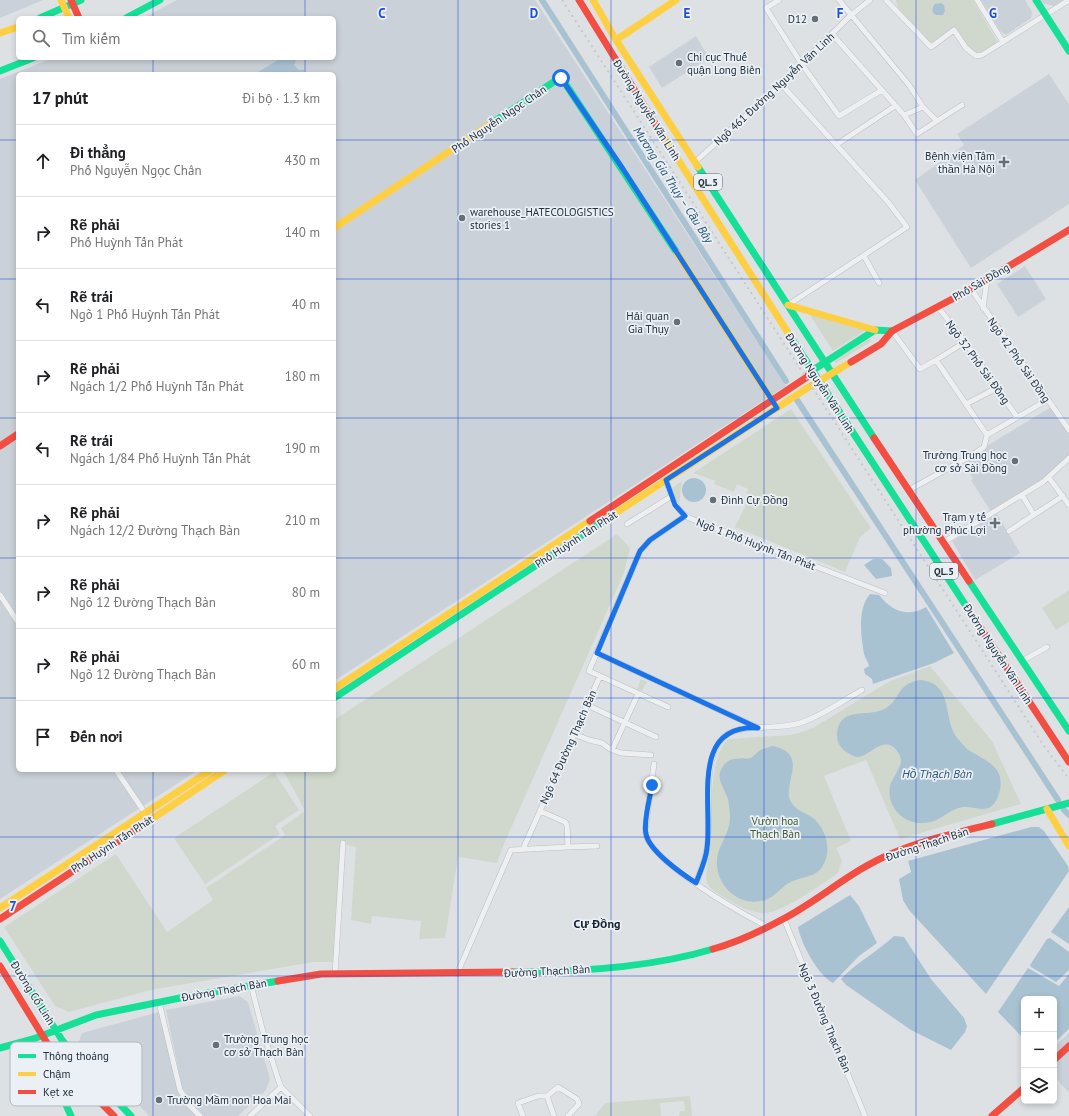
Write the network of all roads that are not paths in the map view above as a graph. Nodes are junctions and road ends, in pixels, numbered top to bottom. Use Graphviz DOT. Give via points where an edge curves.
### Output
graph roads {
  1 [pos="61,0"];
  2 [pos="81,0"];
  3 [pos="160,0"];
  4 [pos="574,0"];
  5 [pos="579,0"];
  6 [pos="593,0"];
  7 [pos="676,0"];
  8 [pos="778,0"];
  9 [pos="839,0"];
  10 [pos="870,0"];
  11 [pos="886,0"];
  12 [pos="977,0"];
  13 [pos="1036,0"];
  14 [pos="1069,0"];
  15 [pos="72,2"];
  16 [pos="64,8"];
  17 [pos="1046,15"];
  18 [pos="45,16"];
  19 [pos="68,16"];
  20 [pos="78,16"];
  21 [pos="130,16"];
  22 [pos="850,16"];
  23 [pos="589,18"];
  24 [pos="16,27"];
  25 [pos="0,33"];
  26 [pos="832,34"];
  27 [pos="616,40"];
  28 [pos="1003,42"];
  29 [pos="1069,51"];
  30 [pos="28,60"];
  31 [pos="801,63"];
  32 [pos="0,71"];
  33 [pos="781,84"];
  34 [pos="882,90"];
  35 [pos="962,105"];
  36 [pos="895,106"];
  37 [pos="923,107"];
  38 [pos="904,115"];
  39 [pos="937,121"];
  40 [pos="836,145"];
  41 [pos="695,162"];
  42 [pos="336,227"];
  43 [pos="1069,230"];
  44 [pos="864,256"];
  45 [pos="764,269"];
  46 [pos="752,276"];
  47 [pos="987,280"];
  48 [pos="879,283"];
  49 [pos="971,289"];
  50 [pos="788,306"];
  51 [pos="938,307"];
  52 [pos="983,308"];
  53 [pos="875,330"];
  54 [pos="892,331"];
  55 [pos="965,342"];
  56 [pos="936,360"];
  57 [pos="824,363"];
  58 [pos="812,370"];
  59 [pos="831,374"];
  60 [pos="818,381"];
  61 [pos="997,388"];
  62 [pos="1047,400"];
  63 [pos="773,401"];
  64 [pos="966,404"];
  65 [pos="777,408"];
  66 [pos="1017,417"];
  67 [pos="1069,430"];
  68 [pos="16,435"];
  69 [pos="987,435"];
  70 [pos="0,446"];
  71 [pos="1069,458"];
  72 [pos="1049,478"];
  73 [pos="666,480"];
  74 [pos="909,490"];
  75 [pos="1022,495"];
  76 [pos="672,496"];
  77 [pos="1063,496"];
  78 [pos="1069,505"];
  79 [pos="1034,515"];
  80 [pos="685,516"];
  81 [pos="627,524"];
  82 [pos="1009,532"];
  83 [pos="575,535"];
  84 [pos="944,542"];
  85 [pos="885,593"];
  86 [pos="0,595"];
  87 [pos="16,619"];
  88 [pos="1047,647"];
  89 [pos="597,653"];
  90 [pos="1022,661"];
  91 [pos="600,676"];
  92 [pos="346,685"];
  93 [pos="336,688"];
  94 [pos="862,690"];
  95 [pos="638,694"];
  96 [pos="336,696"];
  97 [pos="587,705"];
  98 [pos="668,707"];
  99 [pos="625,722"];
  100 [pos="758,728"];
  101 [pos="1069,732"];
  102 [pos="574,734"];
  103 [pos="656,737"];
  104 [pos="612,750"];
  105 [pos="651,756"];
  106 [pos="1069,762"];
  107 [pos="654,764"];
  108 [pos="117,772"];
  109 [pos="209,772"];
  110 [pos="220,772"];
  111 [pos="202,780"];
  112 [pos="1069,803"];
  113 [pos="1047,809"];
  114 [pos="540,812"];
  115 [pos="145,813"];
  116 [pos="149,820"];
  117 [pos="343,843"];
  118 [pos="597,846"];
  119 [pos="1069,846"];
  120 [pos="568,847"];
  121 [pos="523,849"];
  122 [pos="696,883"];
  123 [pos="0,908"];
  124 [pos="0,919"];
  125 [pos="784,919"];
  126 [pos="768,927"];
  127 [pos="0,941"];
  128 [pos="0,966"];
  129 [pos="336,974"];
  130 [pos="457,974"];
  131 [pos="251,985"];
  132 [pos="159,1002"];
  133 [pos="57,1030"];
  134 [pos="43,1036"];
  135 [pos="22,1042"];
  136 [pos="46,1042"];
  137 [pos="65,1042"];
  138 [pos="10,1045"];
  139 [pos="1069,1046"];
  140 [pos="0,1048"];
  141 [pos="1057,1057"];
  142 [pos="281,1087"];
  143 [pos="1021,1091"];
  144 [pos="547,1096"];
  145 [pos="66,1106"];
  146 [pos="104,1106"];
  147 [pos="122,1106"];
  148 [pos="71,1116"];
  149 [pos="114,1116"];
  150 [pos="131,1116"];
  151 [pos="200,1116"];
  152 [pos="250,1116"];
  153 [pos="309,1116"];
  154 [pos="523,1116"];
  155 [pos="554,1116"];
  156 [pos="568,1116"];
  157 [pos="865,1116"];
  158 [pos="992,1116"];
  1 -- 16 [label="main road"];
  2 -- 15 [label="main road"];
  3 -- 21 [label="main road"];
  4 -- 23 [label="main road"];
  5 -- 23 [label="main road, Đường Nguyễn Văn Linh / QL.5"];
  6 -- 27 [label="main road, Đường Nguyễn Văn Linh / QL.5"];
  7 -- 27 [label="main road"];
  8 -- 31 [label="street" via="766,8"];
  9 -- 22 [label="street"];
  10 -- 22 [label="street, Ngõ 461 Đường Nguyễn Văn Linh"];
  11 -- 28 [label="street" via="931,47 954,30 966,48 976,56"];
  12 -- 28 [label="street"];
  13 -- 17 [label="main road"];
  14 -- 17 [label="street"];
  15 -- 16 [label="main road"];
  15 -- 20 [label="main road"];
  16 -- 18 [label="main road"];
  16 -- 19 [label="main road"];
  17 -- 28 [label="street"];
  17 -- 29 [label="main road"];
  22 -- 26 [label="street, Ngõ 461 Đường Nguyễn Văn Linh"];
  22 -- 37 [label="street" via="909,85"];
  23 -- 46 [label="main road, Đường Nguyễn Văn Linh / QL.5"];
  24 -- 25 [label="main road"];
  26 -- 31 [label="street, Ngõ 461 Đường Nguyễn Văn Linh"];
  26 -- 34 [label="street"];
  27 -- 41 [label="main road, Đường Nguyễn Văn Linh / QL.5"];
  30 -- 32 [label="main road"];
  31 -- 33 [label="street, Ngõ 461 Đường Nguyễn Văn Linh"];
  31 -- 34 [label="street" via="839,116"];
  33 -- 40 [label="street"];
  33 -- 41 [label="street, Ngõ 461 Đường Nguyễn Văn Linh"];
  34 -- 36 [label="street"];
  35 -- 39 [label="street"];
  36 -- 38 [label="street"];
  36 -- 40 [label="street"];
  37 -- 38 [label="street"];
  37 -- 39 [label="street"];
  38 -- 39 [label="street" via="917,134"];
  40 -- 44 [label="street" via="888,202 907,227"];
  41 -- 45 [label="main road, Đường Nguyễn Văn Linh / QL.5"];
  42 -- 63 [label="main road, Phố Nguyễn Ngọc Chân" via="561,78"];
  43 -- 47 [label="main road, Phố Sài Đồng"];
  44 -- 48 [label="street"];
  44 -- 50 [label="street"];
  45 -- 46 [label="main road"];
  45 -- 50 [label="main road, Đường Nguyễn Văn Linh / QL.5"];
  46 -- 58 [label="main road, Đường Nguyễn Văn Linh / QL.5"];
  47 -- 49 [label="main road, Phố Sài Đồng"];
  47 -- 52 [label="street, Ngõ 42 Phố Sài Đồng"];
  49 -- 51 [label="main road, Phố Sài Đồng"];
  49 -- 52 [label="street, Ngõ 42 Phố Sài Đồng"];
  50 -- 53 [label="main road"];
  50 -- 57 [label="main road, Đường Nguyễn Văn Linh / QL.5"];
  51 -- 54 [label="main road, Phố Sài Đồng"];
  51 -- 55 [label="street, Ngõ 32 Phố Sài Đồng"];
  52 -- 62 [label="street, Ngõ 42 Phố Sài Đồng"];
  53 -- 54 [label="main road"];
  53 -- 57 [label="main road"];
  54 -- 56 [label="street" via="920,370"];
  54 -- 59 [label="main road, Phố Sài Đồng" via="881,344"];
  55 -- 56 [label="street"];
  55 -- 61 [label="street, Ngõ 32 Phố Sài Đồng"];
  56 -- 64 [label="street"];
  57 -- 58 [label="main road, Phố Huỳnh Tấn Phát"];
  57 -- 59 [label="main road, Đường Nguyễn Văn Linh / QL.5"];
  58 -- 60 [label="main road, Đường Nguyễn Văn Linh / QL.5"];
  58 -- 63 [label="main road, Phố Huỳnh Tấn Phát" via="807,378"];
  59 -- 60 [label="main road, Phố Sài Đồng"];
  59 -- 74 [label="main road, Đường Nguyễn Văn Linh / QL.5"];
  60 -- 65 [label="main road, Phố Huỳnh Tấn Phát"];
  60 -- 106 [label="main road, Đường Nguyễn Văn Linh / QL.5"];
  61 -- 64 [label="street"];
  61 -- 66 [label="street, Ngõ 32 Phố Sài Đồng"];
  62 -- 66 [label="street"];
  62 -- 67 [label="street, Ngõ 42 Phố Sài Đồng"];
  63 -- 65 [label="main road"];
  63 -- 83 [label="main road, Phố Huỳnh Tấn Phát"];
  64 -- 69 [label="street"];
  65 -- 73 [label="main road, Phố Huỳnh Tấn Phát"];
  66 -- 69 [label="street"];
  68 -- 70 [label="main road"];
  69 -- 74 [label="street" via="984,447"];
  71 -- 72 [label="street"];
  72 -- 75 [label="street"];
  72 -- 77 [label="street"];
  73 -- 76 [label="street, Ngõ 1 Phố Huỳnh Tấn Phát"];
  73 -- 83 [label="main road, Phố Huỳnh Tấn Phát"];
  74 -- 84 [label="main road, Đường Nguyễn Văn Linh / QL.5"];
  75 -- 79 [label="street"];
  75 -- 84 [label="street"];
  76 -- 80 [label="street, Ngõ 1 Phố Huỳnh Tấn Phát" via="675,505"];
  76 -- 81 [label="street"];
  77 -- 78 [label="street"];
  77 -- 79 [label="street"];
  79 -- 82 [label="street"];
  80 -- 85 [label="street, Ngõ 1 Phố Huỳnh Tấn Phát"];
  80 -- 89 [label="street" via="650,540 640,551"];
  83 -- 92 [label="main road, Phố Huỳnh Tấn Phát"];
  84 -- 90 [label="main road, Đường Nguyễn Văn Linh / QL.5"];
  86 -- 87 [label="street"];
  88 -- 90 [label="street"];
  89 -- 91 [label="street" via="589,671"];
  89 -- 100 [label="street"];
  90 -- 101 [label="main road, Đường Nguyễn Văn Linh / QL.5"];
  91 -- 95 [label="street, Ngõ 64 Đường Thạch Bàn"];
  91 -- 97 [label="street, Ngõ 64 Đường Thạch Bàn"];
  92 -- 93 [label="main road, Phố Huỳnh Tấn Phát"];
  92 -- 96 [label="main road, Phố Huỳnh Tấn Phát"];
  94 -- 100 [label="street" via="808,720 790,726"];
  95 -- 98 [label="street, Ngõ 64 Đường Thạch Bàn"];
  95 -- 99 [label="street"];
  97 -- 99 [label="street"];
  97 -- 102 [label="street, Ngõ 64 Đường Thạch Bàn"];
  99 -- 103 [label="street"];
  99 -- 104 [label="street"];
  100 -- 122 [label="street" via="745,728 726,735 714,751 708,790 707,848"];
  102 -- 104 [label="street" via="602,742"];
  102 -- 114 [label="street, Ngõ 64 Đường Thạch Bàn"];
  104 -- 105 [label="street"];
  107 -- 122 [label="street" via="646,836 661,856"];
  108 -- 115 [label="street"];
  109 -- 111 [label="main road, Phố Huỳnh Tấn Phát"];
  110 -- 111 [label="main road, Phố Huỳnh Tấn Phát"];
  111 -- 115 [label="main road, Phố Huỳnh Tấn Phát"];
  111 -- 116 [label="main road, Phố Huỳnh Tấn Phát"];
  112 -- 113 [label="main road, Đường Thạch Bàn"];
  113 -- 119 [label="main road"];
  113 -- 125 [label="main road, Đường Thạch Bàn" via="892,853 855,873"];
  114 -- 120 [label="street, Ngõ 64 Đường Thạch Bàn" via="565,822"];
  114 -- 121 [label="street"];
  115 -- 116 [label="main road"];
  115 -- 123 [label="main road, Phố Huỳnh Tấn Phát"];
  116 -- 124 [label="main road, Phố Huỳnh Tấn Phát"];
  117 -- 129 [label="street"];
  118 -- 120 [label="street"];
  120 -- 121 [label="street"];
  121 -- 130 [label="street" via="511,850"];
  122 -- 126 [label="street"];
  125 -- 126 [label="main road, Đường Thạch Bàn"];
  125 -- 157 [label="street, Ngõ 3 Đường Thạch Bàn"];
  126 -- 130 [label="main road, Đường Thạch Bàn" via="733,943 690,956 643,964 544,972"];
  127 -- 133 [label="main road, Đường Cổ Linh"];
  128 -- 134 [label="main road, Đường Cổ Linh"];
  129 -- 130 [label="main road, Đường Thạch Bàn"];
  129 -- 131 [label="main road, Đường Thạch Bàn" via="320,974"];
  131 -- 132 [label="main road, Đường Thạch Bàn"];
  131 -- 142 [label="street"];
  132 -- 133 [label="main road, Đường Thạch Bàn" via="96,1015"];
  132 -- 151 [label="street" via="180,1090 189,1105"];
  133 -- 134 [label="main road, Đường Thạch Bàn"];
  133 -- 137 [label="main road, Đường Cổ Linh"];
  134 -- 135 [label="main road, Đường Thạch Bàn"];
  134 -- 136 [label="main road, Đường Cổ Linh"];
  138 -- 140 [label="main road, Đường Thạch Bàn"];
  139 -- 141 [label="main road"];
  142 -- 152 [label="street"];
  142 -- 153 [label="street"];
  143 -- 158 [label="main road"];
  144 -- 154 [label="street" via="538,1096 518,1103"];
  144 -- 155 [label="street"];
  144 -- 156 [label="street" via="558,1087 577,1099 579,1104"];
  145 -- 148 [label="main road"];
  146 -- 149 [label="main road, Đường Cổ Linh"];
  147 -- 150 [label="main road, Đường Cổ Linh"];
}
